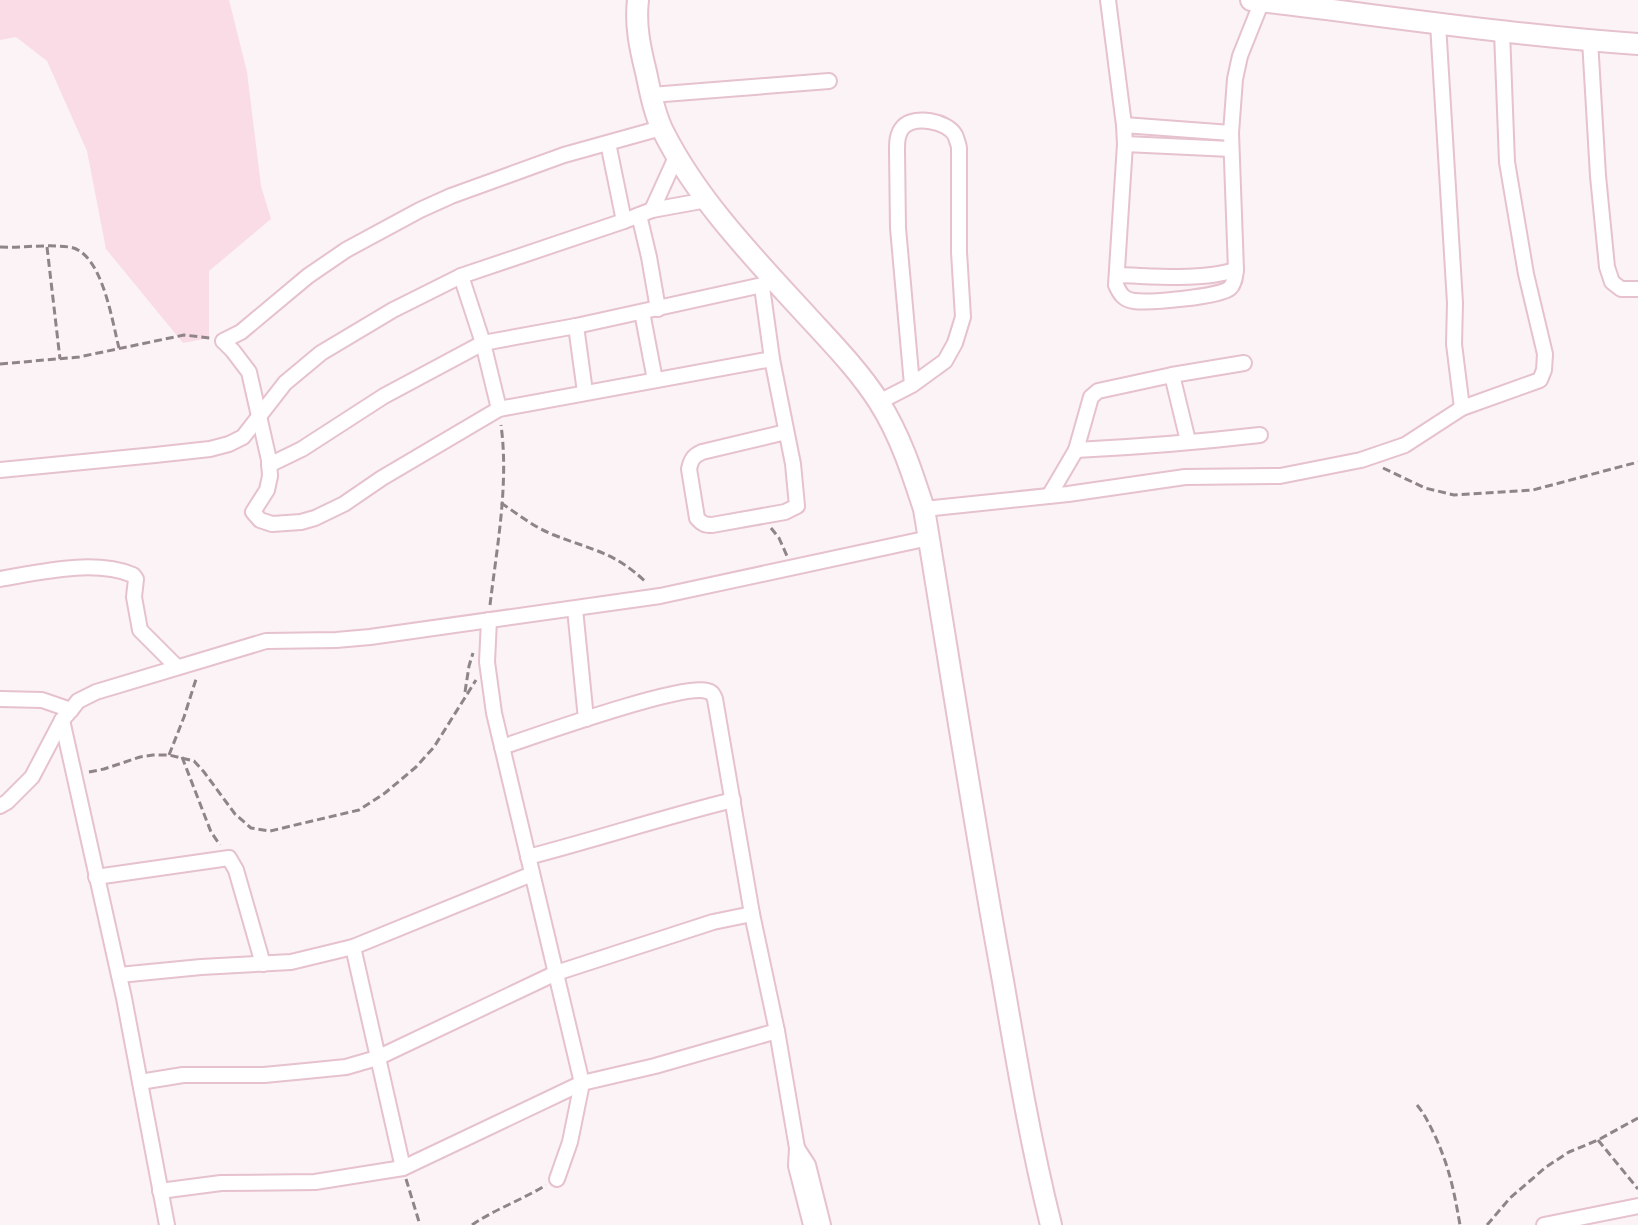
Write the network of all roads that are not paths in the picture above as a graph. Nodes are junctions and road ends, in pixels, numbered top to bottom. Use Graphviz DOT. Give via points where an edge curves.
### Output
graph roads {
  1 [pos="638,0"];
  2 [pos="1108,0"];
  3 [pos="1256,1"];
  4 [pos="1438,24"];
  5 [pos="1502,32"];
  6 [pos="1590,40"];
  7 [pos="1638,44"];
  8 [pos="829,81"];
  9 [pos="651,95"];
  10 [pos="1124,125"];
  11 [pos="661,128"];
  12 [pos="1231,133"];
  13 [pos="608,143"];
  14 [pos="1125,144"];
  15 [pos="1231,149"];
  16 [pos="677,155"];
  17 [pos="707,200"];
  18 [pos="646,212"];
  19 [pos="624,221"];
  20 [pos="1236,270"];
  21 [pos="1117,275"];
  22 [pos="461,276"];
  23 [pos="768,284"];
  24 [pos="1638,289"];
  25 [pos="658,309"];
  26 [pos="642,312"];
  27 [pos="576,326"];
  28 [pos="483,343"];
  29 [pos="772,359"];
  30 [pos="1244,363"];
  31 [pos="1172,375"];
  32 [pos="655,380"];
  33 [pos="912,385"];
  34 [pos="585,392"];
  35 [pos="879,402"];
  36 [pos="1462,408"];
  37 [pos="499,409"];
  38 [pos="259,418"];
  39 [pos="786,432"];
  40 [pos="1260,435"];
  41 [pos="1188,441"];
  42 [pos="1076,450"];
  43 [pos="269,465"];
  44 [pos="0,470"];
  45 [pos="1049,496"];
  46 [pos="924,509"];
  47 [pos="929,538"];
  48 [pos="0,579"];
  49 [pos="575,609"];
  50 [pos="489,620"];
  51 [pos="177,667"];
  52 [pos="0,699"];
  53 [pos="66,715"];
  54 [pos="586,719"];
  55 [pos="502,747"];
  56 [pos="733,800"];
  57 [pos="0,806"];
  58 [pos="528,857"];
  59 [pos="532,874"];
  60 [pos="96,877"];
  61 [pos="752,914"];
  62 [pos="353,947"];
  63 [pos="263,964"];
  64 [pos="556,973"];
  65 [pos="119,975"];
  66 [pos="777,1031"];
  67 [pos="377,1058"];
  68 [pos="140,1082"];
  69 [pos="582,1083"];
  70 [pos="797,1148"];
  71 [pos="403,1168"];
  72 [pos="557,1179"];
  73 [pos="160,1191"];
  74 [pos="1638,1206"];
  75 [pos="167,1225"];
  76 [pos="811,1225"];
  77 [pos="823,1225"];
  78 [pos="1051,1225"];
  79 [pos="1544,1225"];
  1 -- 9 [label="street" via="638,37"];
  2 -- 10 [label="street"];
  3 -- 4 [label="street"];
  3 -- 12 [label="street" via="1235,79"];
  4 -- 5 [label="street"];
  4 -- 36 [label="street"];
  5 -- 6 [label="street"];
  5 -- 36 [label="street" via="1507,162 1544,370 1536,382"];
  6 -- 7 [label="street"];
  6 -- 24 [label="street" via="1607,267 1621,289"];
  8 -- 9 [label="street"];
  9 -- 11 [label="street"];
  10 -- 12 [label="street"];
  10 -- 14 [label="street"];
  11 -- 13 [label="street"];
  11 -- 16 [label="street"];
  12 -- 15 [label="street"];
  13 -- 19 [label="street"];
  13 -- 38 [label="street" via="420,210 346,250 223,341 249,372"];
  14 -- 15 [label="street"];
  14 -- 21 [label="street"];
  15 -- 20 [label="street"];
  16 -- 17 [label="street"];
  16 -- 18 [label="street"];
  17 -- 18 [label="street"];
  17 -- 23 [label="street"];
  18 -- 19 [label="street"];
  18 -- 25 [label="street"];
  19 -- 22 [label="street"];
  20 -- 21 [label="street"];
  20 -- 21 [label="street" via="1230,288 1222,293 1174,300 1132,301 1121,295"];
  22 -- 28 [label="street"];
  22 -- 38 [label="street" via="321,353 285,383"];
  23 -- 25 [label="street"];
  23 -- 29 [label="street"];
  23 -- 35 [label="street" via="823,333"];
  25 -- 26 [label="street"];
  26 -- 27 [label="street"];
  26 -- 32 [label="street"];
  27 -- 28 [label="street"];
  27 -- 34 [label="street"];
  28 -- 37 [label="street"];
  28 -- 43 [label="street"];
  29 -- 32 [label="street"];
  29 -- 39 [label="street"];
  30 -- 31 [label="street"];
  31 -- 41 [label="street"];
  31 -- 42 [label="street" via="1098,391 1091,397"];
  32 -- 34 [label="street"];
  33 -- 33 [label="street" via="945,361 963,317 959,148 949,128 914,121 897,140 898,228"];
  33 -- 35 [label="street"];
  34 -- 37 [label="street"];
  35 -- 46 [label="street" via="908,459"];
  36 -- 45 [label="street" via="1405,445 1361,460 1280,476 1185,477"];
  37 -- 43 [label="street" via="344,504 301,522 272,524 255,516 269,483"];
  38 -- 43 [label="street"];
  38 -- 44 [label="street" via="243,437 210,449"];
  39 -- 39 [label="street" via="695,455 689,469 700,522 712,525 797,506"];
  40 -- 41 [label="street"];
  41 -- 42 [label="street"];
  42 -- 45 [label="street"];
  45 -- 46 [label="street"];
  46 -- 47 [label="street"];
  47 -- 49 [label="street"];
  47 -- 78 [label="street" via="981,860"];
  48 -- 51 [label="street" via="106,567 133,575 140,630"];
  49 -- 50 [label="street"];
  49 -- 54 [label="street"];
  50 -- 51 [label="street" via="336,640 266,641"];
  50 -- 55 [label="street" via="489,686"];
  51 -- 53 [label="street" via="96,692"];
  52 -- 53 [label="street" via="42,700"];
  53 -- 57 [label="street" via="32,777"];
  53 -- 60 [label="street"];
  54 -- 55 [label="street"];
  54 -- 56 [label="street" via="684,692 712,693"];
  55 -- 58 [label="street"];
  56 -- 58 [label="street"];
  56 -- 61 [label="street"];
  58 -- 59 [label="street"];
  59 -- 62 [label="street"];
  59 -- 64 [label="street"];
  60 -- 63 [label="street" via="229,858"];
  60 -- 65 [label="street"];
  61 -- 64 [label="street"];
  61 -- 66 [label="street"];
  62 -- 63 [label="street"];
  62 -- 67 [label="street"];
  63 -- 65 [label="street"];
  64 -- 67 [label="street"];
  64 -- 69 [label="street"];
  65 -- 68 [label="street"];
  66 -- 69 [label="street"];
  66 -- 70 [label="street"];
  67 -- 68 [label="street" via="346,1067"];
  67 -- 71 [label="street"];
  68 -- 73 [label="street"];
  69 -- 71 [label="street"];
  69 -- 72 [label="street"];
  70 -- 76 [label="street" via="799,1183"];
  70 -- 77 [label="street" via="808,1165"];
  71 -- 73 [label="street" via="315,1182 221,1183"];
  73 -- 75 [label="street"];
  74 -- 79 [label="street"];
}
